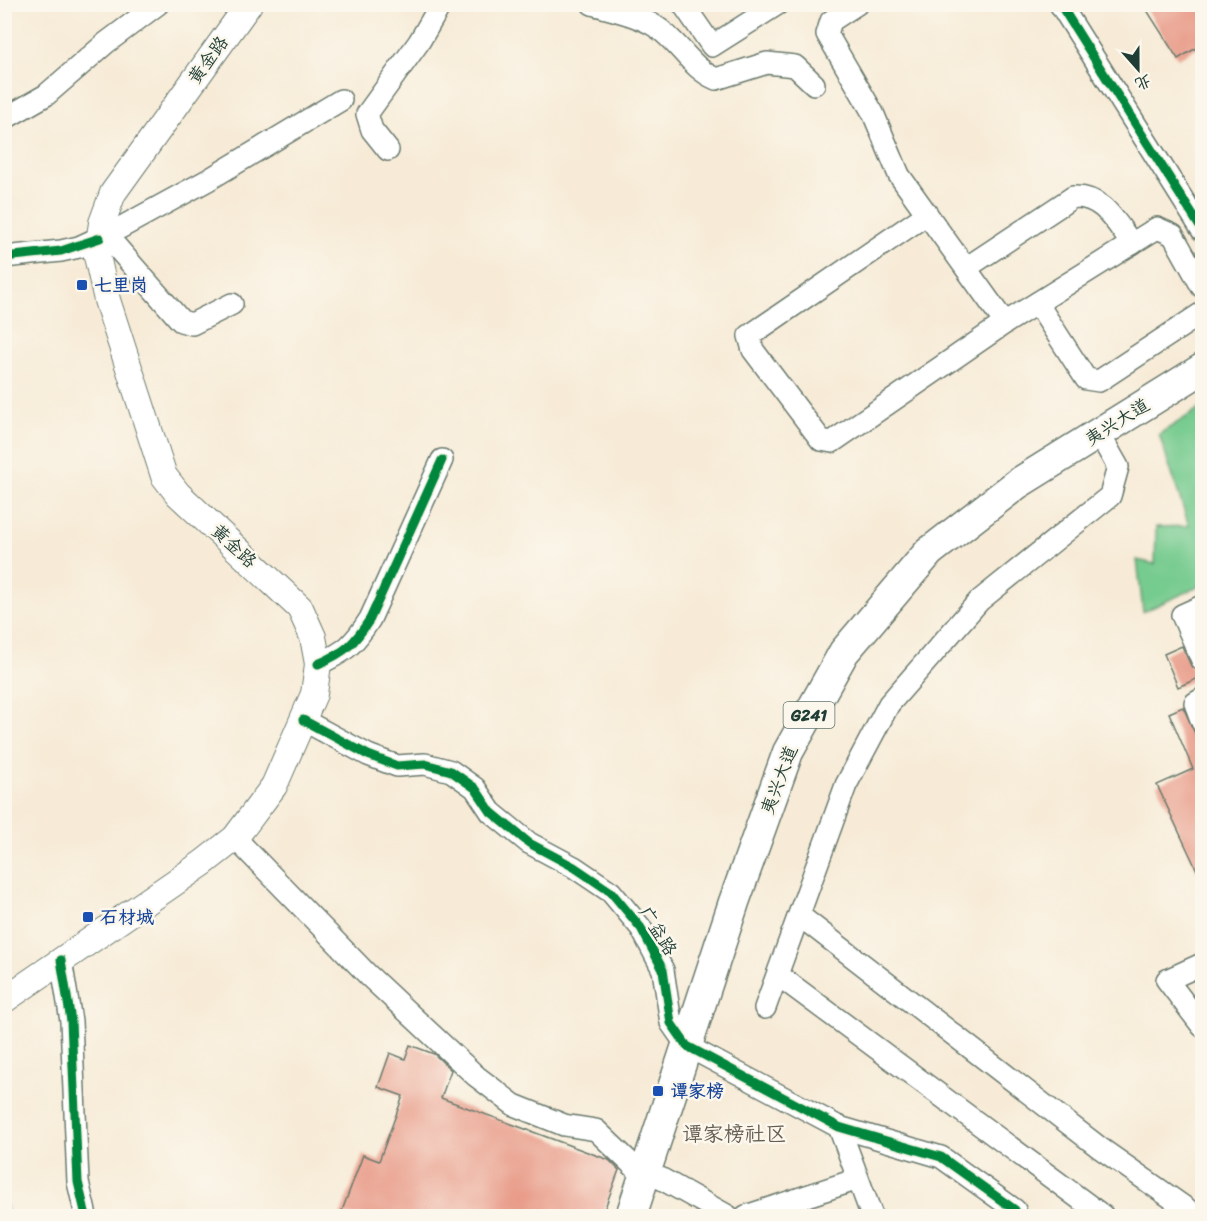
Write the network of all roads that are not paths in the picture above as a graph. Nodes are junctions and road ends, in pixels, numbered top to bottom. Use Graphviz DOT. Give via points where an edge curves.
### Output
graph roads {
  1 [pos="158,4"];
  2 [pos="249,4"];
  3 [pos="441,4"];
  4 [pos="592,4"];
  5 [pos="683,4"];
  6 [pos="778,4"];
  7 [pos="857,4"];
  8 [pos="1060,4"];
  9 [pos="813,84"];
  10 [pos="341,100"];
  11 [pos="4,119"];
  12 [pos="388,150"];
  13 [pos="927,214"];
  14 [pos="1203,230"];
  15 [pos="100,237"];
  16 [pos="1132,244"];
  17 [pos="4,257"];
  18 [pos="966,268"];
  19 [pos="1203,287"];
  20 [pos="1037,303"];
  21 [pos="232,304"];
  22 [pos="1203,313"];
  23 [pos="1005,323"];
  24 [pos="1203,369"];
  25 [pos="1203,383"];
  26 [pos="1105,444"];
  27 [pos="442,460"];
  28 [pos="1203,606"];
  29 [pos="1203,660"];
  30 [pos="318,664"];
  31 [pos="1203,699"];
  32 [pos="303,720"];
  33 [pos="1203,722"];
  34 [pos="235,837"];
  35 [pos="800,916"];
  36 [pos="61,960"];
  37 [pos="1203,964"];
  38 [pos="778,975"];
  39 [pos="4,1000"];
  40 [pos="765,1008"];
  41 [pos="1203,1026"];
  42 [pos="693,1049"];
  43 [pos="838,1127"];
  44 [pos="652,1177"];
  45 [pos="858,1179"];
  46 [pos="1019,1214"];
  47 [pos="86,1216"];
  48 [pos="631,1216"];
  49 [pos="648,1216"];
  50 [pos="728,1216"];
  51 [pos="746,1216"];
  52 [pos="872,1216"];
  53 [pos="1102,1216"];
  54 [pos="1197,1216"];
  1 -- 11 [label="street" via="46,95"];
  2 -- 15 [label="main road, 黄金路" via="113,192"];
  3 -- 12 [label="street" via="367,114 372,130"];
  4 -- 9 [label="street" via="656,27 701,73 716,79 767,63 795,66"];
  5 -- 6 [label="street" via="712,46"];
  7 -- 13 [label="street" via="831,21 827,34 873,113 899,175"];
  8 -- 14 [label="street"];
  10 -- 15 [label="street" via="208,180"];
  13 -- 18 [label="street"];
  13 -- 23 [label="street" via="749,336 753,350 821,440 832,442"];
  15 -- 17 [label="street" via="61,251"];
  15 -- 21 [label="street" via="114,244 181,321 192,324"];
  15 -- 30 [label="main road, 黄金路" via="98,256 107,300 164,476 178,494 300,608 313,637"];
  16 -- 18 [label="street" via="1102,204 1073,197"];
  16 -- 19 [label="street" via="1157,228 1173,235"];
  16 -- 20 [label="street"];
  18 -- 23 [label="street"];
  20 -- 22 [label="street" via="1086,379 1099,381"];
  20 -- 23 [label="street"];
  24 -- 42 [label="highway, 夷兴大道 / G241" via="1017,484 929,552 844,652 788,752 734,902"];
  25 -- 26 [label="highway, 夷兴大道 / G241"];
  26 -- 35 [label="street" via="1118,467 1110,496 979,601 890,704 846,785"];
  26 -- 42 [label="highway, 夷兴大道 / G241" via="1024,494 938,561 854,659 800,757"];
  27 -- 30 [label="street" via="370,619 356,642"];
  28 -- 29 [label="street" via="1182,615"];
  30 -- 32 [label="main road, 黄金路" via="314,694"];
  31 -- 33 [label="street" via="1194,703"];
  32 -- 34 [label="main road, 黄金路" via="274,786"];
  32 -- 42 [label="street, 广益路" via="397,766 425,764 451,771 475,788 491,812 529,843 611,892 641,928 663,970 671,1023"];
  34 -- 36 [label="main road, 黄金路"];
  34 -- 44 [label="street" via="332,940 476,1076 514,1105 564,1125 596,1130"];
  35 -- 38 [label="street"];
  35 -- 54 [label="street" via="1100,1148"];
  36 -- 39 [label="main road, 黄金路"];
  36 -- 47 [label="street" via="71,1021 78,1182"];
  37 -- 41 [label="street" via="1167,980"];
  38 -- 40 [label="street"];
  38 -- 53 [label="street"];
  42 -- 43 [label="street, 广益路"];
  42 -- 44 [label="highway, 夷兴大道 / G241"];
  43 -- 45 [label="street"];
  43 -- 46 [label="street, 广益路" via="941,1157"];
  44 -- 48 [label="highway, 夷兴大道 / G241"];
  44 -- 49 [label="highway, 夷兴大道 / G241"];
  44 -- 50 [label="street"];
  45 -- 51 [label="street"];
  45 -- 52 [label="street"];
}
